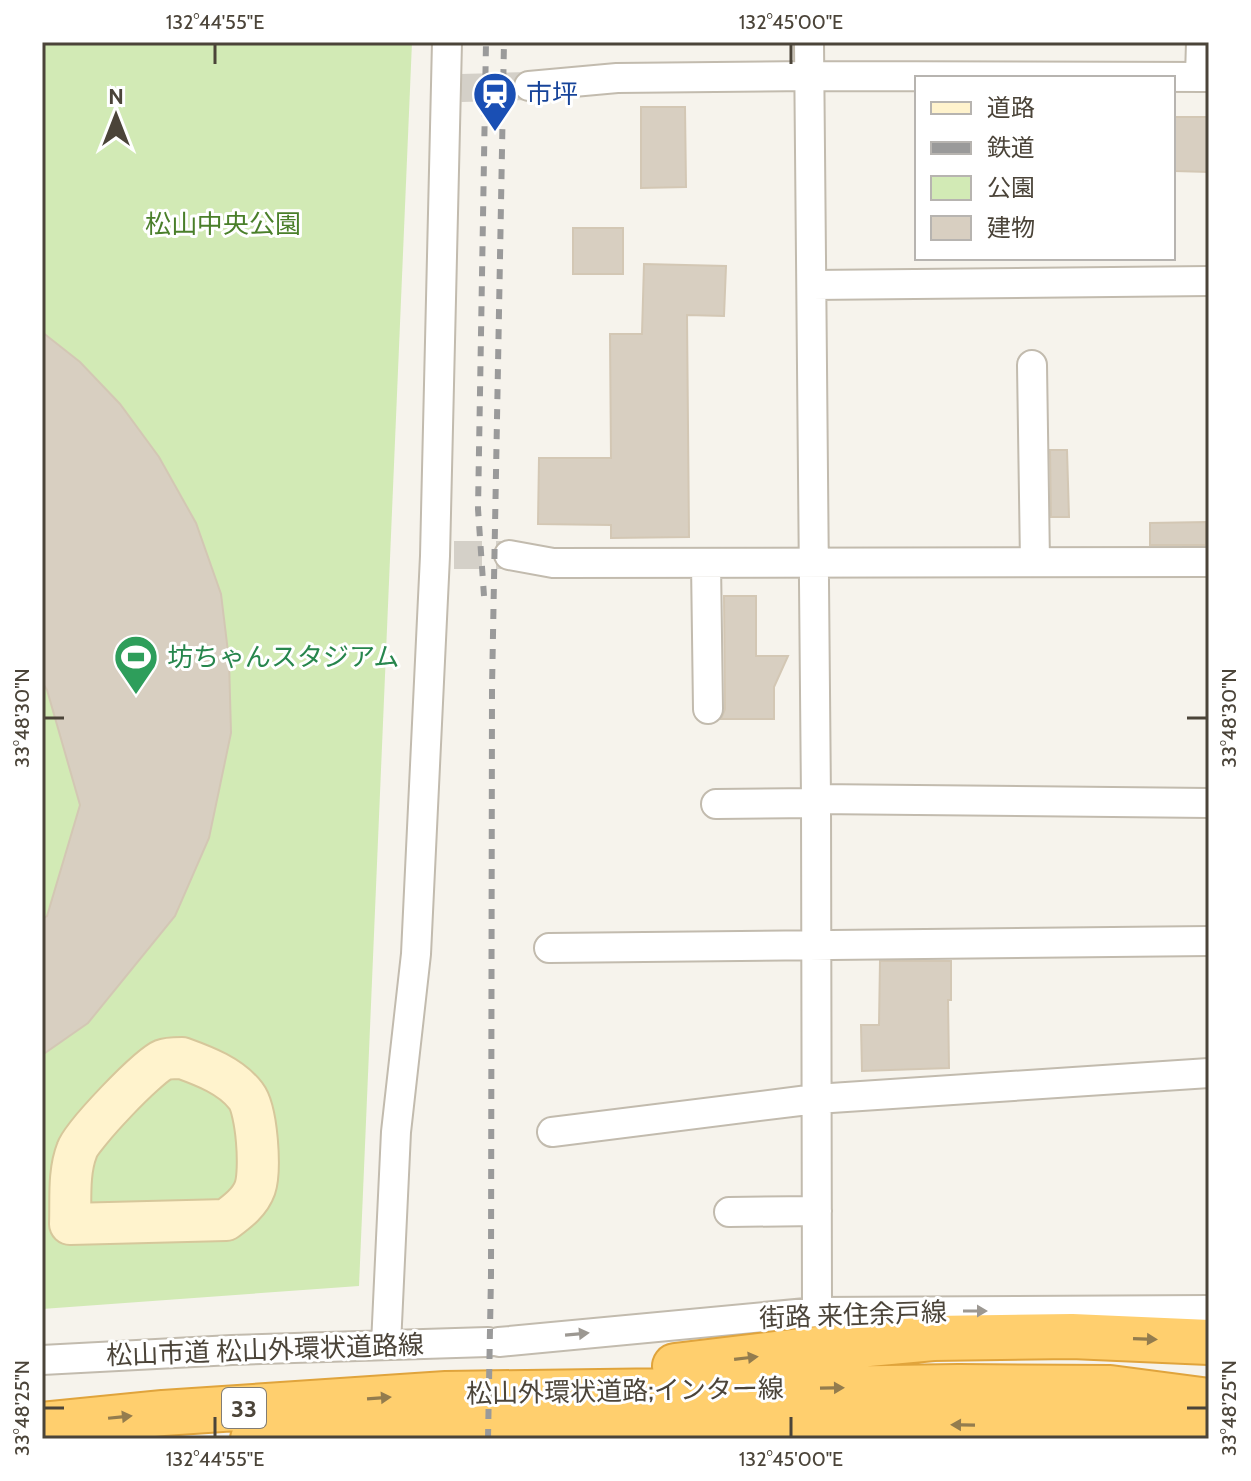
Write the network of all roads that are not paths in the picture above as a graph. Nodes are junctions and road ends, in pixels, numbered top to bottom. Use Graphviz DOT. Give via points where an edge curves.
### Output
graph roads {
  1 [pos="447,42"];
  2 [pos="809,42"];
  3 [pos="1201,42"];
  4 [pos="810,76"];
  5 [pos="915,76"];
  6 [pos="1175,77"];
  7 [pos="1205,77"];
  8 [pos="529,86"];
  9 [pos="1209,281"];
  10 [pos="812,285"];
  11 [pos="1032,365"];
  12 [pos="509,555"];
  13 [pos="1035,562"];
  14 [pos="1209,562"];
  15 [pos="706,563"];
  16 [pos="814,563"];
  17 [pos="708,709"];
  18 [pos="816,801"];
  19 [pos="1209,803"];
  20 [pos="716,804"];
  21 [pos="1209,941"];
  22 [pos="816,945"];
  23 [pos="549,948"];
  24 [pos="1209,1073"];
  25 [pos="816,1099"];
  26 [pos="552,1132"];
  27 [pos="817,1211"];
  28 [pos="729,1212"];
  29 [pos="56,1225"];
  30 [pos="1209,1310"];
  31 [pos="817,1312"];
  32 [pos="493,1342"];
  33 [pos="1209,1342"];
  34 [pos="386,1345"];
  35 [pos="42,1360"];
  36 [pos="446,1394"];
  37 [pos="1209,1401"];
  38 [pos="42,1425"];
  39 [pos="690,1426"];
  40 [pos="1209,1436"];
  41 [pos="253,1439"];
  42 [pos="925,1439"];
  1 -- 34 [label="street" via="453,88 444,555 416,954 396,1132"];
  2 -- 4 [label="street"];
  3 -- 7 [label="street"];
  4 -- 5 [label="street"];
  4 -- 8 [label="street" via="617,78"];
  4 -- 10 [label="street"];
  6 -- 7 [label="street"];
  9 -- 10 [label="street"];
  10 -- 16 [label="street"];
  11 -- 13 [label="street"];
  12 -- 15 [label="street" via="553,563"];
  13 -- 14 [label="street"];
  13 -- 16 [label="street"];
  15 -- 16 [label="street"];
  15 -- 17 [label="street"];
  16 -- 18 [label="street"];
  18 -- 19 [label="street"];
  18 -- 20 [label="street"];
  18 -- 22 [label="street"];
  21 -- 22 [label="street"];
  22 -- 23 [label="street"];
  22 -- 25 [label="street"];
  24 -- 25 [label="street"];
  25 -- 26 [label="street"];
  25 -- 27 [label="street"];
  27 -- 28 [label="street"];
  27 -- 31 [label="street"];
  29 -- 29 [label="street" via="78,1145 163,1060 182,1058 200,1064 233,1082 248,1098 259,1164 255,1189 226,1220"];
  31 -- 30 [label="street, 街路 来住余戸線, one-way"];
  32 -- 31 [label="street, 街路 来住余戸線, one-way"];
  32 -- 34 [label="street, 松山市道 松山外環状道路線"];
  36 -- 33 [label="highway, one-way" via="933,1338 1072,1336"];
  34 -- 35 [label="street, 松山市道 松山外環状道路線"];
  36 -- 37 [label="highway, 松山外環状道路;インター線 / 33, one-way" via="1110,1388"];
  38 -- 36 [label="highway, 松山外環状道路;インター線 / 33, one-way"];
  40 -- 39 [label="highway, 松山外環状道路;インター線 / 33, one-way" via="1135,1428 912,1423"];
  39 -- 41 [label="highway, 松山外環状道路;インター線 / 33"];
  39 -- 42 [label="highway"];
}
